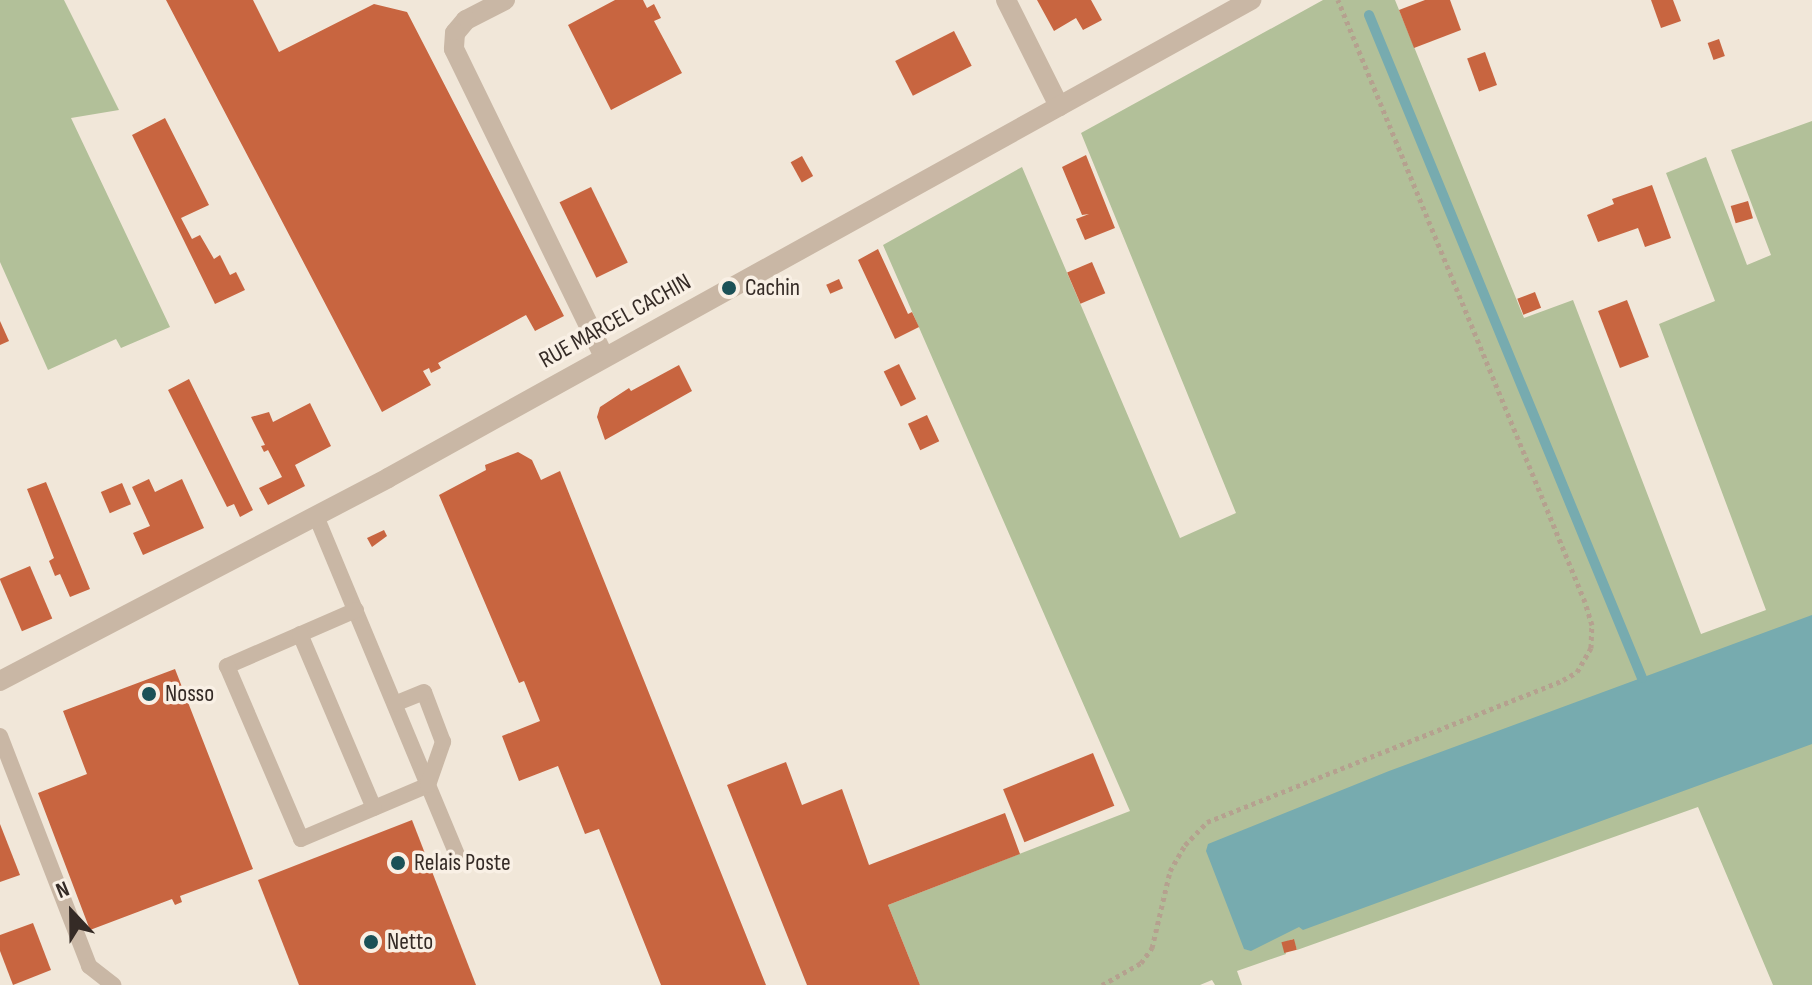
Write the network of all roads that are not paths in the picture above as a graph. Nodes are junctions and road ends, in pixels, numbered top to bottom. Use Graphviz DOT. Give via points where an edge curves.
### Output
graph roads {
  1 [pos="505,0"];
  2 [pos="1006,0"];
  3 [pos="1251,0"];
  4 [pos="1059,106"];
  5 [pos="604,357"];
  6 [pos="316,516"];
  7 [pos="356,610"];
  8 [pos="300,634"];
  9 [pos="0,681"];
  10 [pos="395,704"];
  11 [pos="0,736"];
  12 [pos="428,785"];
  13 [pos="374,808"];
  14 [pos="459,860"];
  15 [pos="113,985"];
  1 -- 5 [label="street" via="466,20 455,33 454,49"];
  2 -- 4 [label="street"];
  3 -- 4 [label="street, RUE MARCEL CACHIN"];
  4 -- 5 [label="street, RUE MARCEL CACHIN"];
  5 -- 6 [label="street, RUE MARCEL CACHIN"];
  6 -- 7 [label="lane"];
  6 -- 9 [label="street, RUE MARCEL CACHIN"];
  7 -- 8 [label="lane"];
  7 -- 10 [label="lane"];
  8 -- 13 [label="lane"];
  8 -- 13 [label="lane" via="227,666 301,839"];
  10 -- 12 [label="lane"];
  10 -- 12 [label="lane" via="424,692 443,742"];
  11 -- 15 [label="lane" via="89,966"];
  12 -- 13 [label="lane"];
  12 -- 14 [label="lane"];
}
